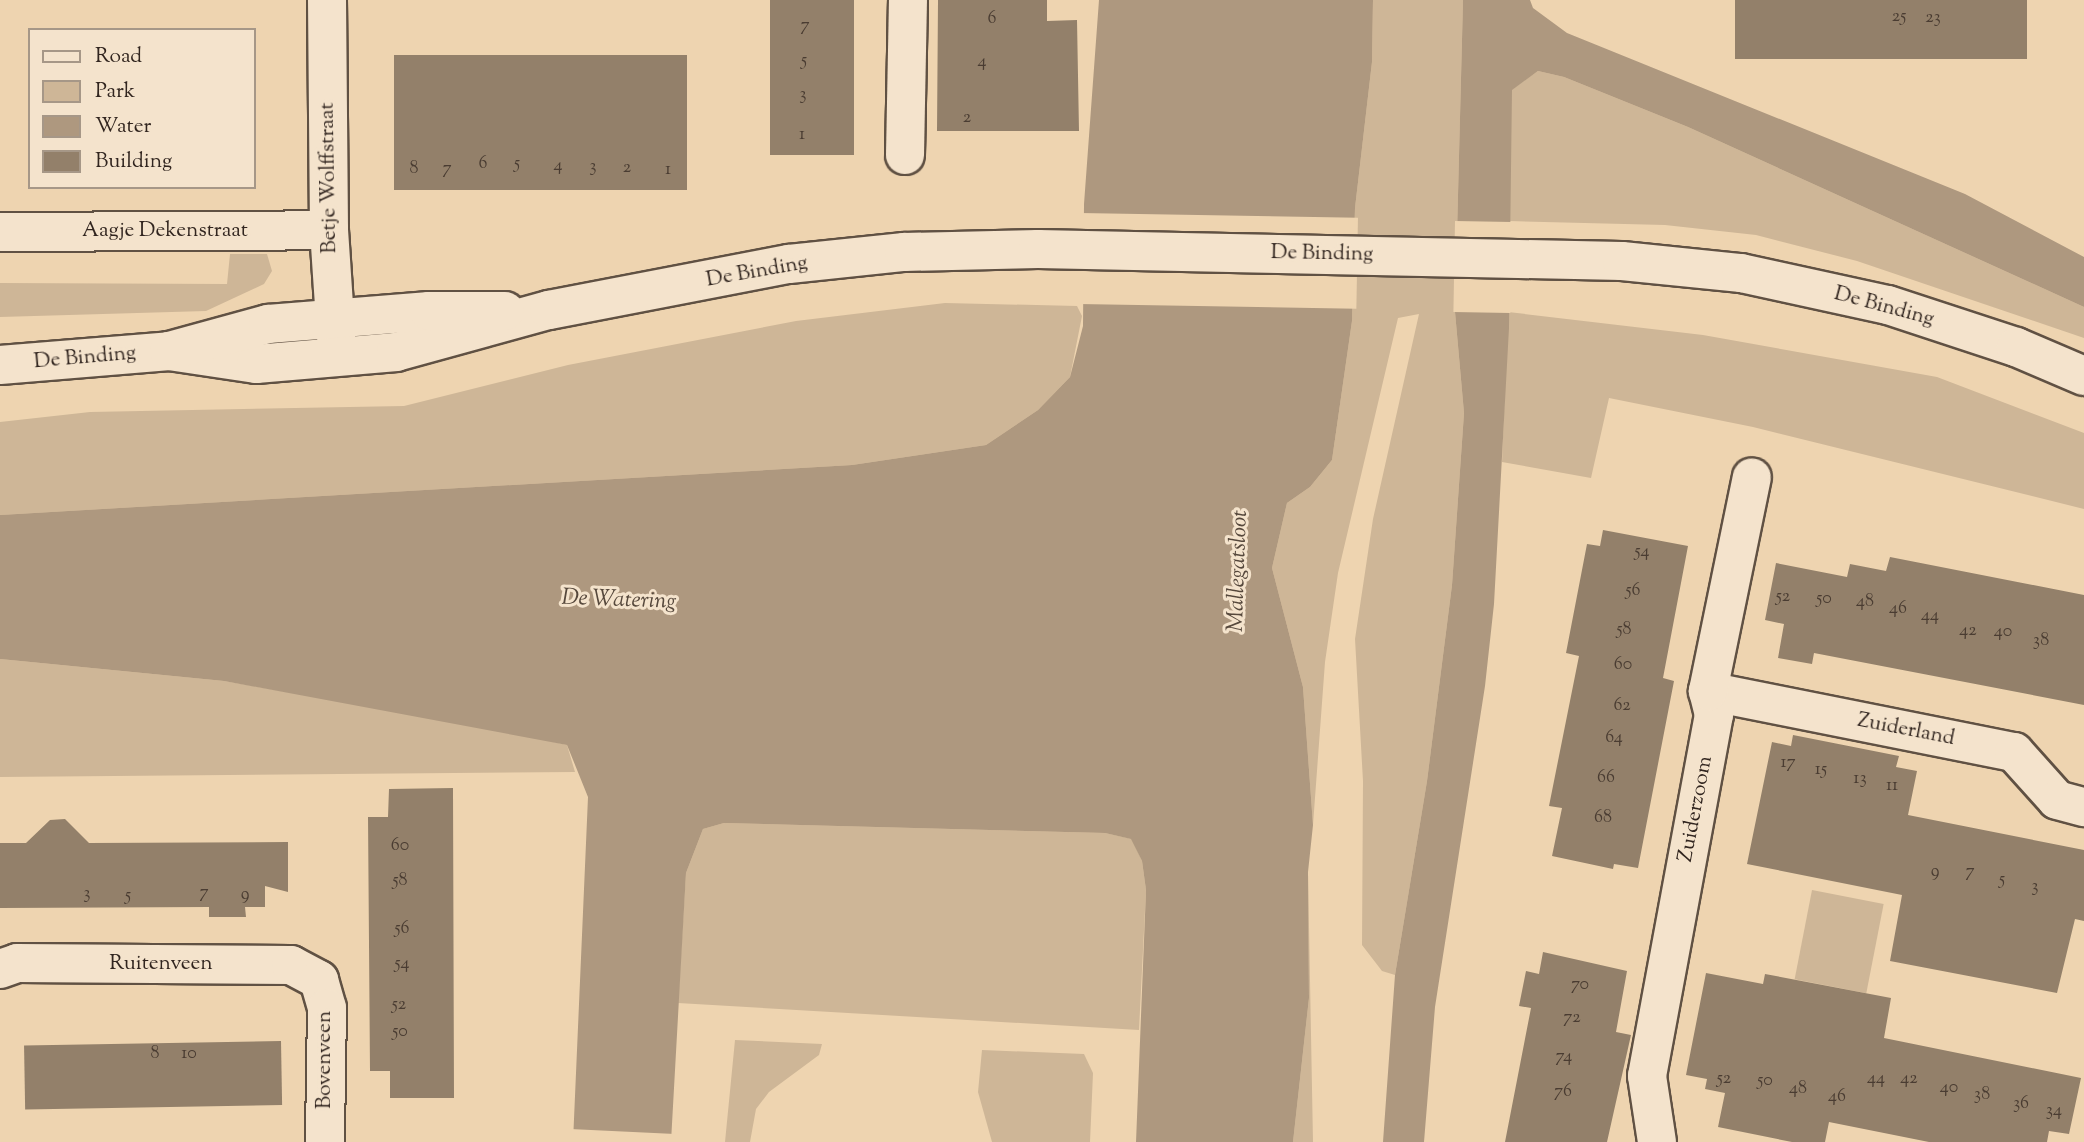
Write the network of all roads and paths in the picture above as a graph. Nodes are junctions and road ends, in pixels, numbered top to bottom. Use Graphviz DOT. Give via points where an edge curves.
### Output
graph roads {
  1 [pos="327,0"];
  2 [pos="908,0"];
  3 [pos="905,155"];
  4 [pos="329,230"];
  5 [pos="0,232"];
  6 [pos="336,338"];
  7 [pos="0,365"];
  8 [pos="2084,376"];
  9 [pos="1752,477"];
  10 [pos="1708,691"];
  11 [pos="2084,807"];
  12 [pos="0,969"];
  13 [pos="319,980"];
  14 [pos="325,1142"];
  15 [pos="1657,1142"];
  1 -- 4 [label="street, Betje Wolffstraat"];
  2 -- 3 [label="street"];
  4 -- 5 [label="street, Aagje Dekenstraat"];
  4 -- 6 [label="street, Betje Wolffstraat"];
  6 -- 7 [label="street, De Binding" via="253,326 169,351"];
  6 -- 8 [label="street, De Binding" via="431,346 549,310 789,264 904,252 1038,249 1539,258 1622,261 1768,279 1888,305 2016,347"];
  9 -- 10 [label="street, Zuiderzoom"];
  10 -- 11 [label="street, Zuiderland" via="2014,752 2057,800"];
  10 -- 15 [label="street, Zuiderzoom" via="1714,715 1647,1076"];
  12 -- 13 [label="street, Ruitenveen" via="17,963 291,965"];
  13 -- 14 [label="street, Bovenveen" via="327,1008"];
}
